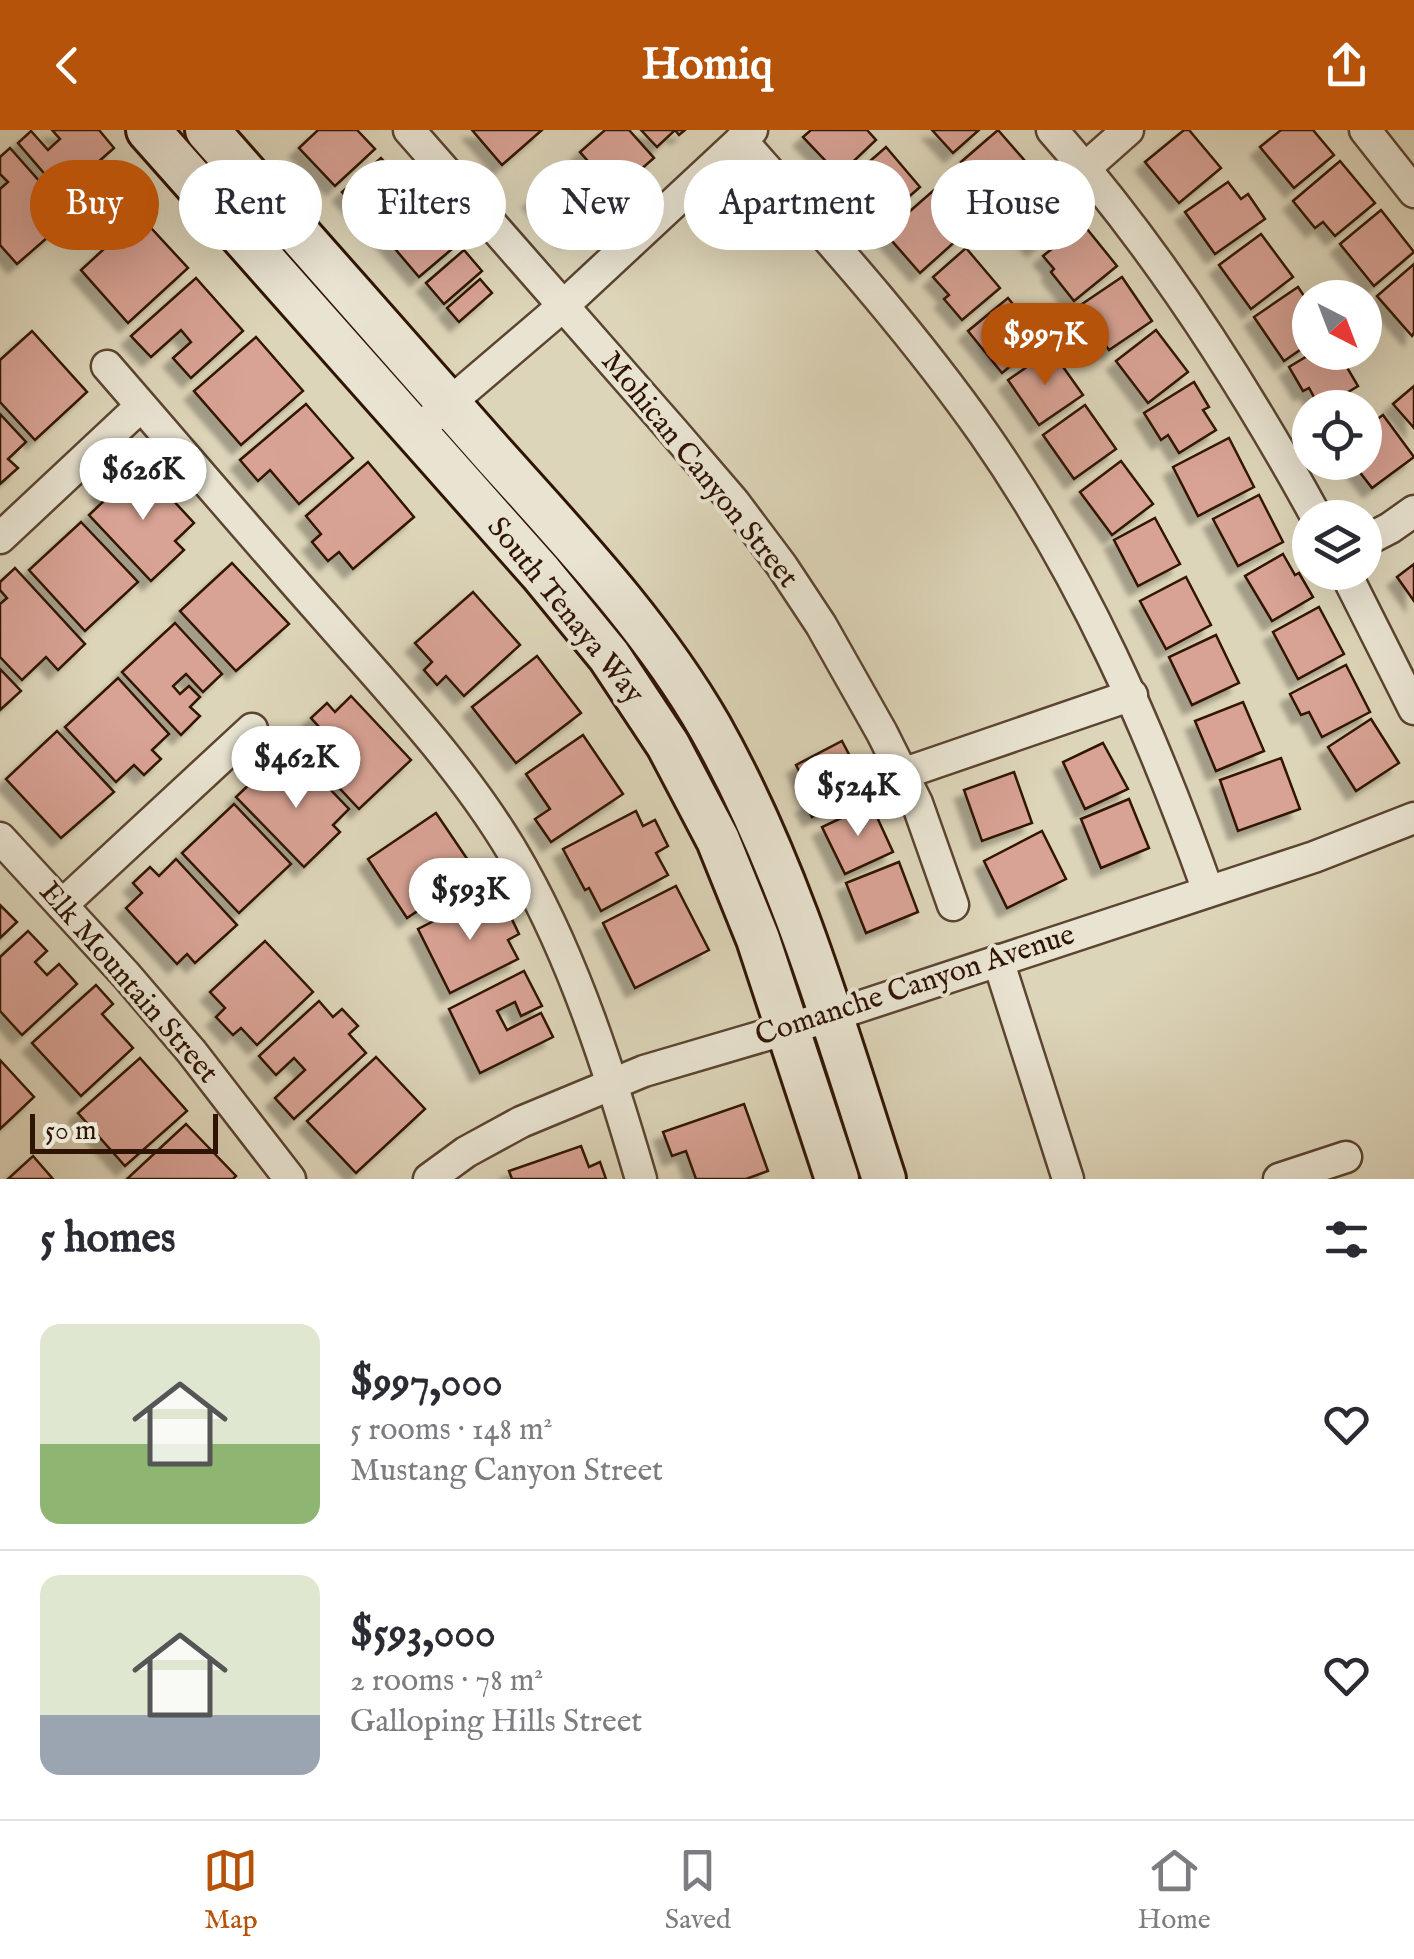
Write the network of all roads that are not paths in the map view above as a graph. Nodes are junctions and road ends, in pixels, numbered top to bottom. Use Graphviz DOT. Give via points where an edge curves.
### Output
graph roads {
  1 [pos="148,130"];
  2 [pos="207,130"];
  3 [pos="409,130"];
  4 [pos="1052,130"];
  5 [pos="1128,130"];
  6 [pos="1365,130"];
  7 [pos="747,135"];
  8 [pos="1077,160"];
  9 [pos="1094,160"];
  10 [pos="1095,183"];
  11 [pos="1414,192"];
  12 [pos="564,306"];
  13 [pos="107,366"];
  14 [pos="449,404"];
  15 [pos="141,406"];
  16 [pos="416,432"];
  17 [pos="1306,500"];
  18 [pos="1414,511"];
  19 [pos="1382,532"];
  20 [pos="0,538"];
  21 [pos="1354,590"];
  22 [pos="1132,695"];
  23 [pos="1414,710"];
  24 [pos="252,730"];
  25 [pos="902,774"];
  26 [pos="1414,818"];
  27 [pos="0,838"];
  28 [pos="1208,890"];
  29 [pos="62,905"];
  30 [pos="953,905"];
  31 [pos="998,960"];
  32 [pos="831,1016"];
  33 [pos="788,1030"];
  34 [pos="613,1084"];
  35 [pos="1346,1157"];
  36 [pos="290,1179"];
  37 [pos="428,1179"];
  38 [pos="641,1179"];
  39 [pos="837,1179"];
  40 [pos="884,1179"];
  41 [pos="1068,1179"];
  42 [pos="1279,1179"];
  1 -- 16 [label="street, South Tenaya Way"];
  2 -- 14 [label="street, South Tenaya Way"];
  3 -- 12 [label="street, Mohican Canyon Street"];
  4 -- 8 [label="street"];
  5 -- 9 [label="street"];
  6 -- 11 [label="street"];
  7 -- 12 [label="street"];
  7 -- 22 [label="street" via="984,433 1065,563"];
  10 -- 17 [label="street" via="1230,368"];
  12 -- 14 [label="street"];
  12 -- 25 [label="street, Mohican Canyon Street" via="782,566"];
  13 -- 15 [label="street"];
  14 -- 16 [label="street"];
  14 -- 32 [label="street, South Tenaya Way" via="635,618 708,724 760,824"];
  15 -- 20 [label="street"];
  15 -- 34 [label="street" via="465,782 522,868 552,929"];
  16 -- 33 [label="street, South Tenaya Way" via="609,656 668,745 718,840"];
  18 -- 19 [label="street"];
  21 -- 23 [label="street"];
  22 -- 25 [label="street"];
  22 -- 28 [label="street"];
  24 -- 29 [label="street"];
  25 -- 30 [label="street, Mohican Canyon Street"];
  26 -- 28 [label="street, Comanche Canyon Avenue"];
  27 -- 29 [label="street, Elk Mountain Street"];
  28 -- 31 [label="street, Comanche Canyon Avenue"];
  29 -- 36 [label="street, Elk Mountain Street" via="191,1052"];
  31 -- 32 [label="street, Comanche Canyon Avenue"];
  31 -- 41 [label="street"];
  32 -- 33 [label="street, Comanche Canyon Avenue"];
  32 -- 40 [label="street, South Tenaya Way"];
  33 -- 34 [label="street, Comanche Canyon Avenue"];
  33 -- 39 [label="street, South Tenaya Way"];
  34 -- 37 [label="street, Comanche Canyon Avenue" via="520,1122"];
  34 -- 38 [label="street"];
  35 -- 42 [label="street"];
}
